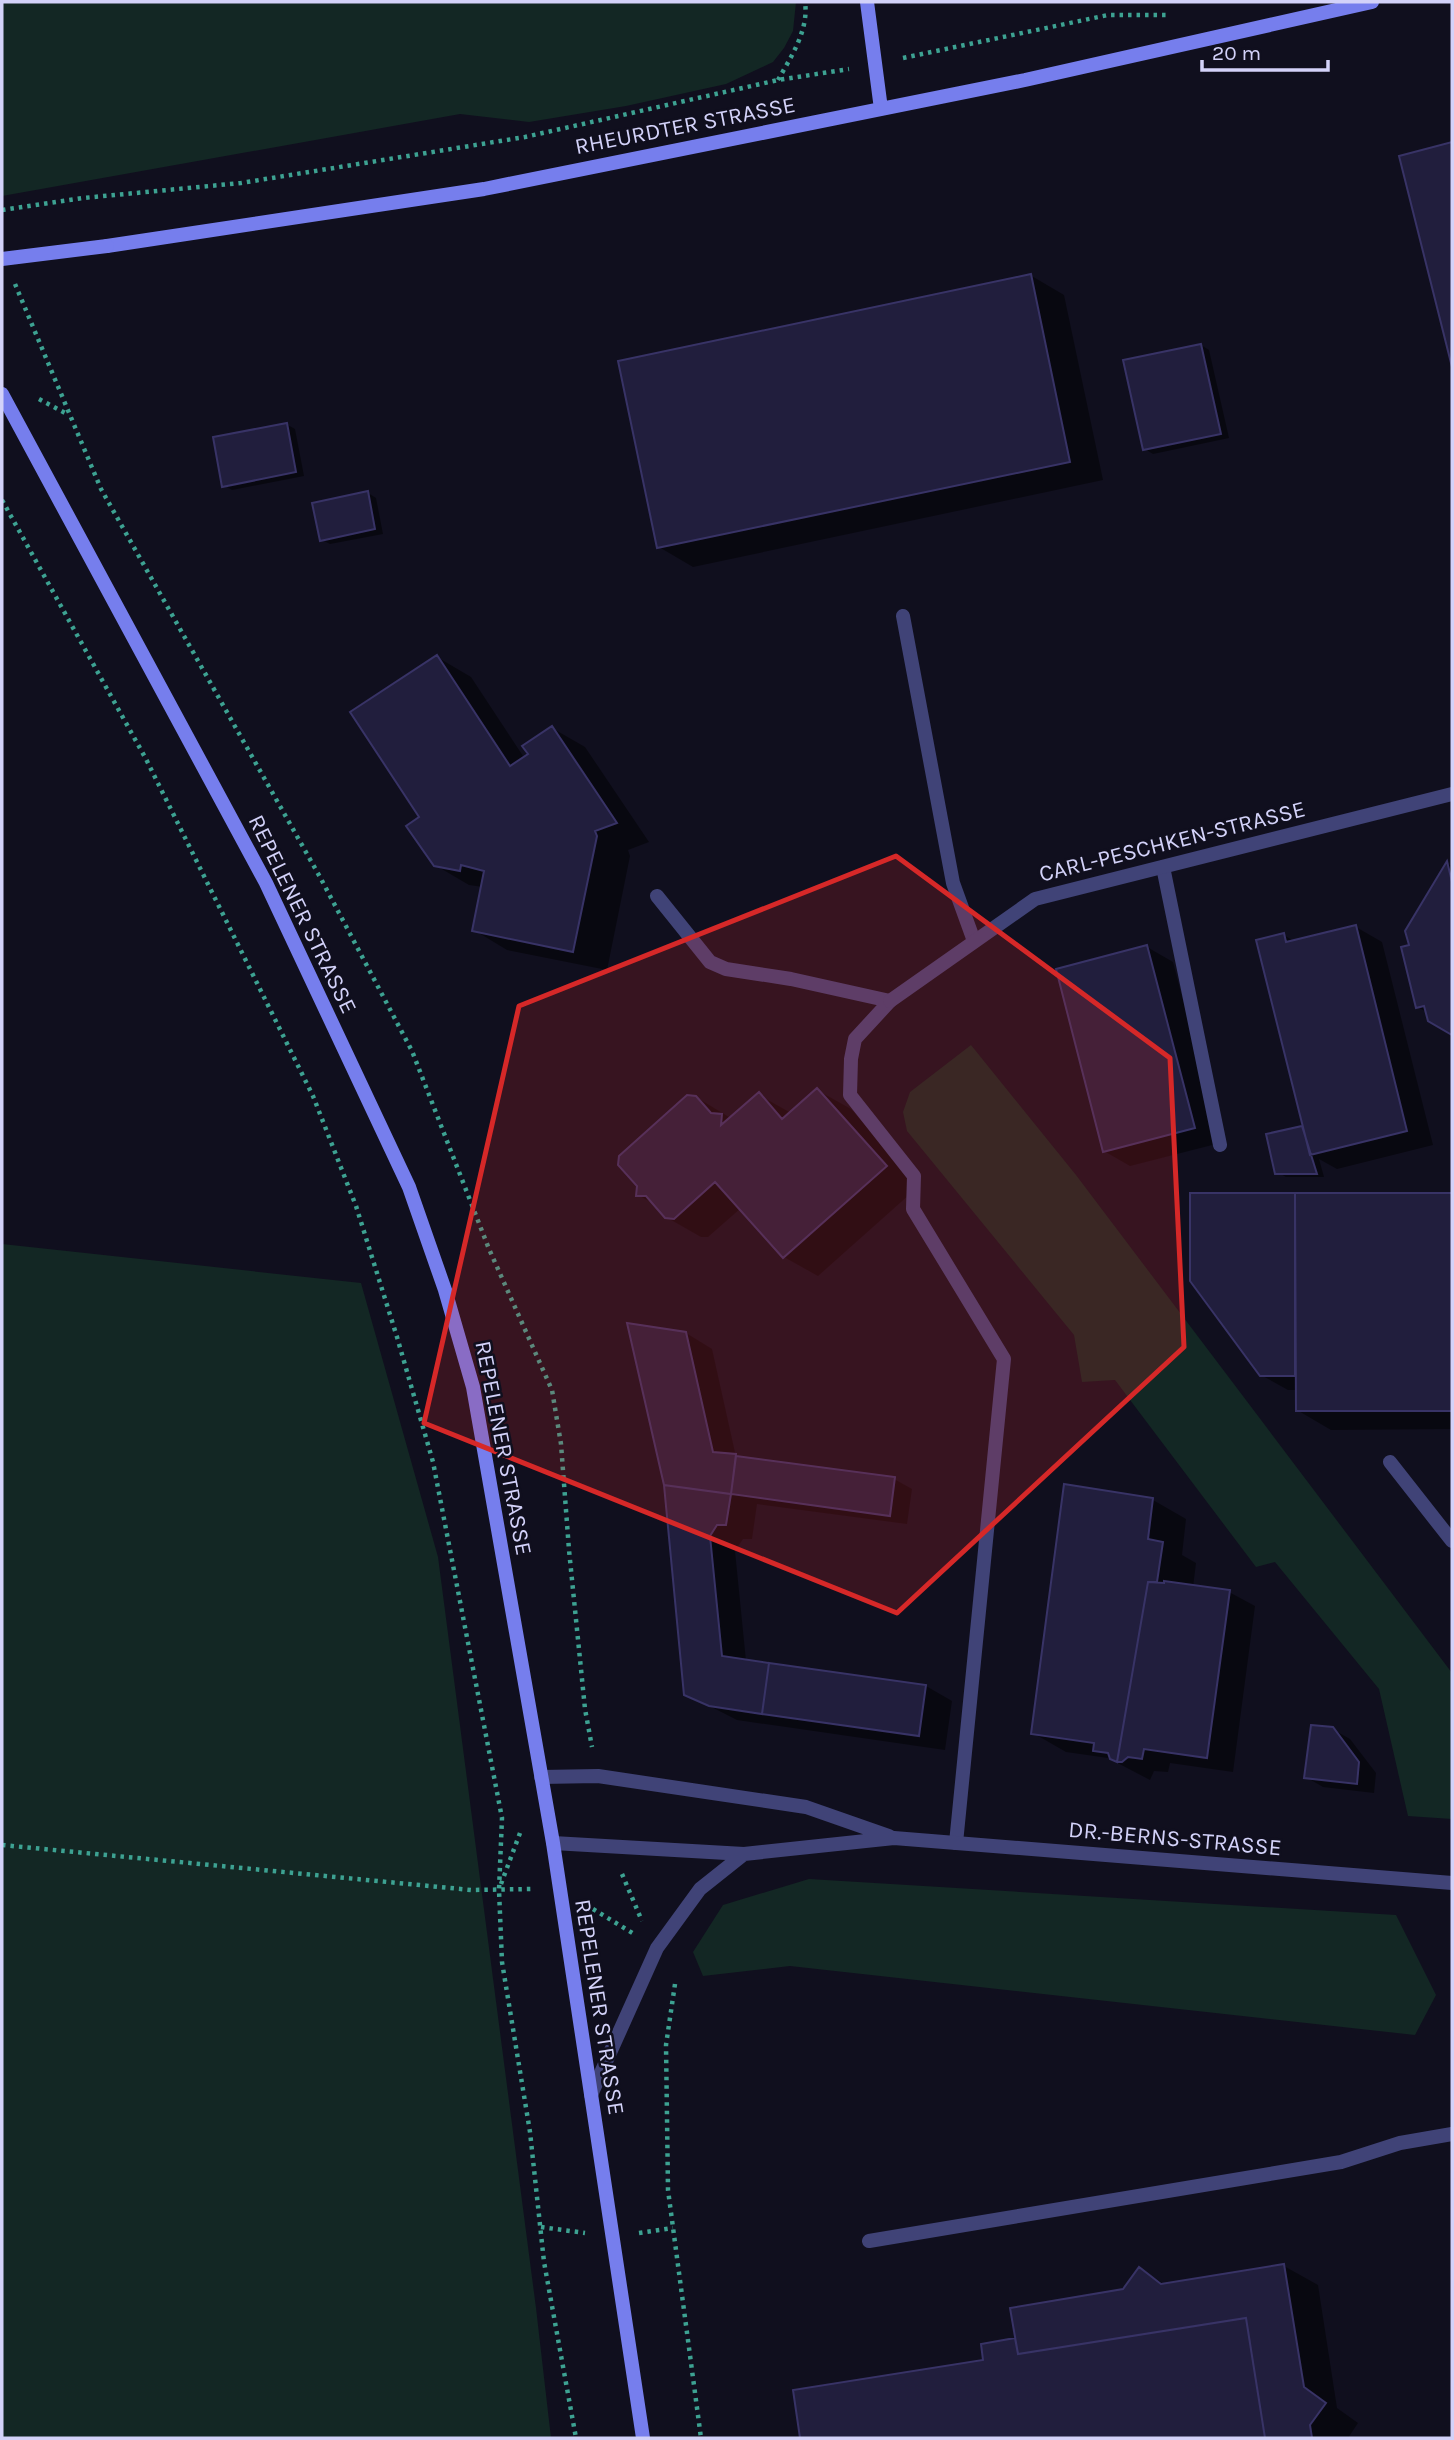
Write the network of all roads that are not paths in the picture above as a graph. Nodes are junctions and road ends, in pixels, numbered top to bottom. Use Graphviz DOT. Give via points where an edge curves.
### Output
graph roads {
  1 [pos="867,2"];
  2 [pos="1372,2"];
  3 [pos="881,109"];
  4 [pos="2,259"];
  5 [pos="2,394"];
  6 [pos="903,616"];
  7 [pos="1452,794"];
  8 [pos="1163,867"];
  9 [pos="657,896"];
  10 [pos="974,941"];
  11 [pos="890,1001"];
  12 [pos="1220,1145"];
  13 [pos="1390,1462"];
  14 [pos="1452,1541"];
  15 [pos="541,1777"];
  16 [pos="894,1838"];
  17 [pos="553,1843"];
  18 [pos="956,1843"];
  19 [pos="744,1854"];
  20 [pos="1452,1883"];
  21 [pos="591,2095"];
  22 [pos="1452,2134"];
  23 [pos="869,2241"];
  24 [pos="643,2438"];
  1 -- 3 [label="main road"];
  2 -- 3 [label="main road, RHEURDTER STRASSE"];
  3 -- 4 [label="main road, RHEURDTER STRASSE, bridge" via="484,189"];
  5 -- 15 [label="main road, REPELENER STRASSE" via="266,883 409,1187 473,1387"];
  6 -- 10 [label="street" via="953,883"];
  7 -- 8 [label="street, CARL-PESCHKEN-STRASSE"];
  8 -- 10 [label="street, CARL-PESCHKEN-STRASSE" via="1035,899"];
  8 -- 12 [label="street"];
  9 -- 11 [label="street" via="710,962"];
  10 -- 11 [label="street, CARL-PESCHKEN-STRASSE"];
  11 -- 18 [label="street, CARL-PESCHKEN-STRASSE" via="855,1039 850,1095 914,1176 913,1209 1004,1359"];
  13 -- 14 [label="street"];
  15 -- 16 [label="street, DR.-BERNS-STRASSE" via="598,1776 806,1807"];
  15 -- 17 [label="main road, REPELENER STRASSE"];
  16 -- 18 [label="street, DR.-BERNS-STRASSE"];
  16 -- 19 [label="street, DR.-BERNS-STRASSE"];
  17 -- 19 [label="street, DR.-BERNS-STRASSE"];
  17 -- 21 [label="main road, REPELENER STRASSE"];
  18 -- 20 [label="street, DR.-BERNS-STRASSE"];
  19 -- 21 [label="street" via="700,1889 656,1948"];
  21 -- 24 [label="main road, REPELENER STRASSE"];
  22 -- 23 [label="street" via="1400,2143 1341,2162"];
}
